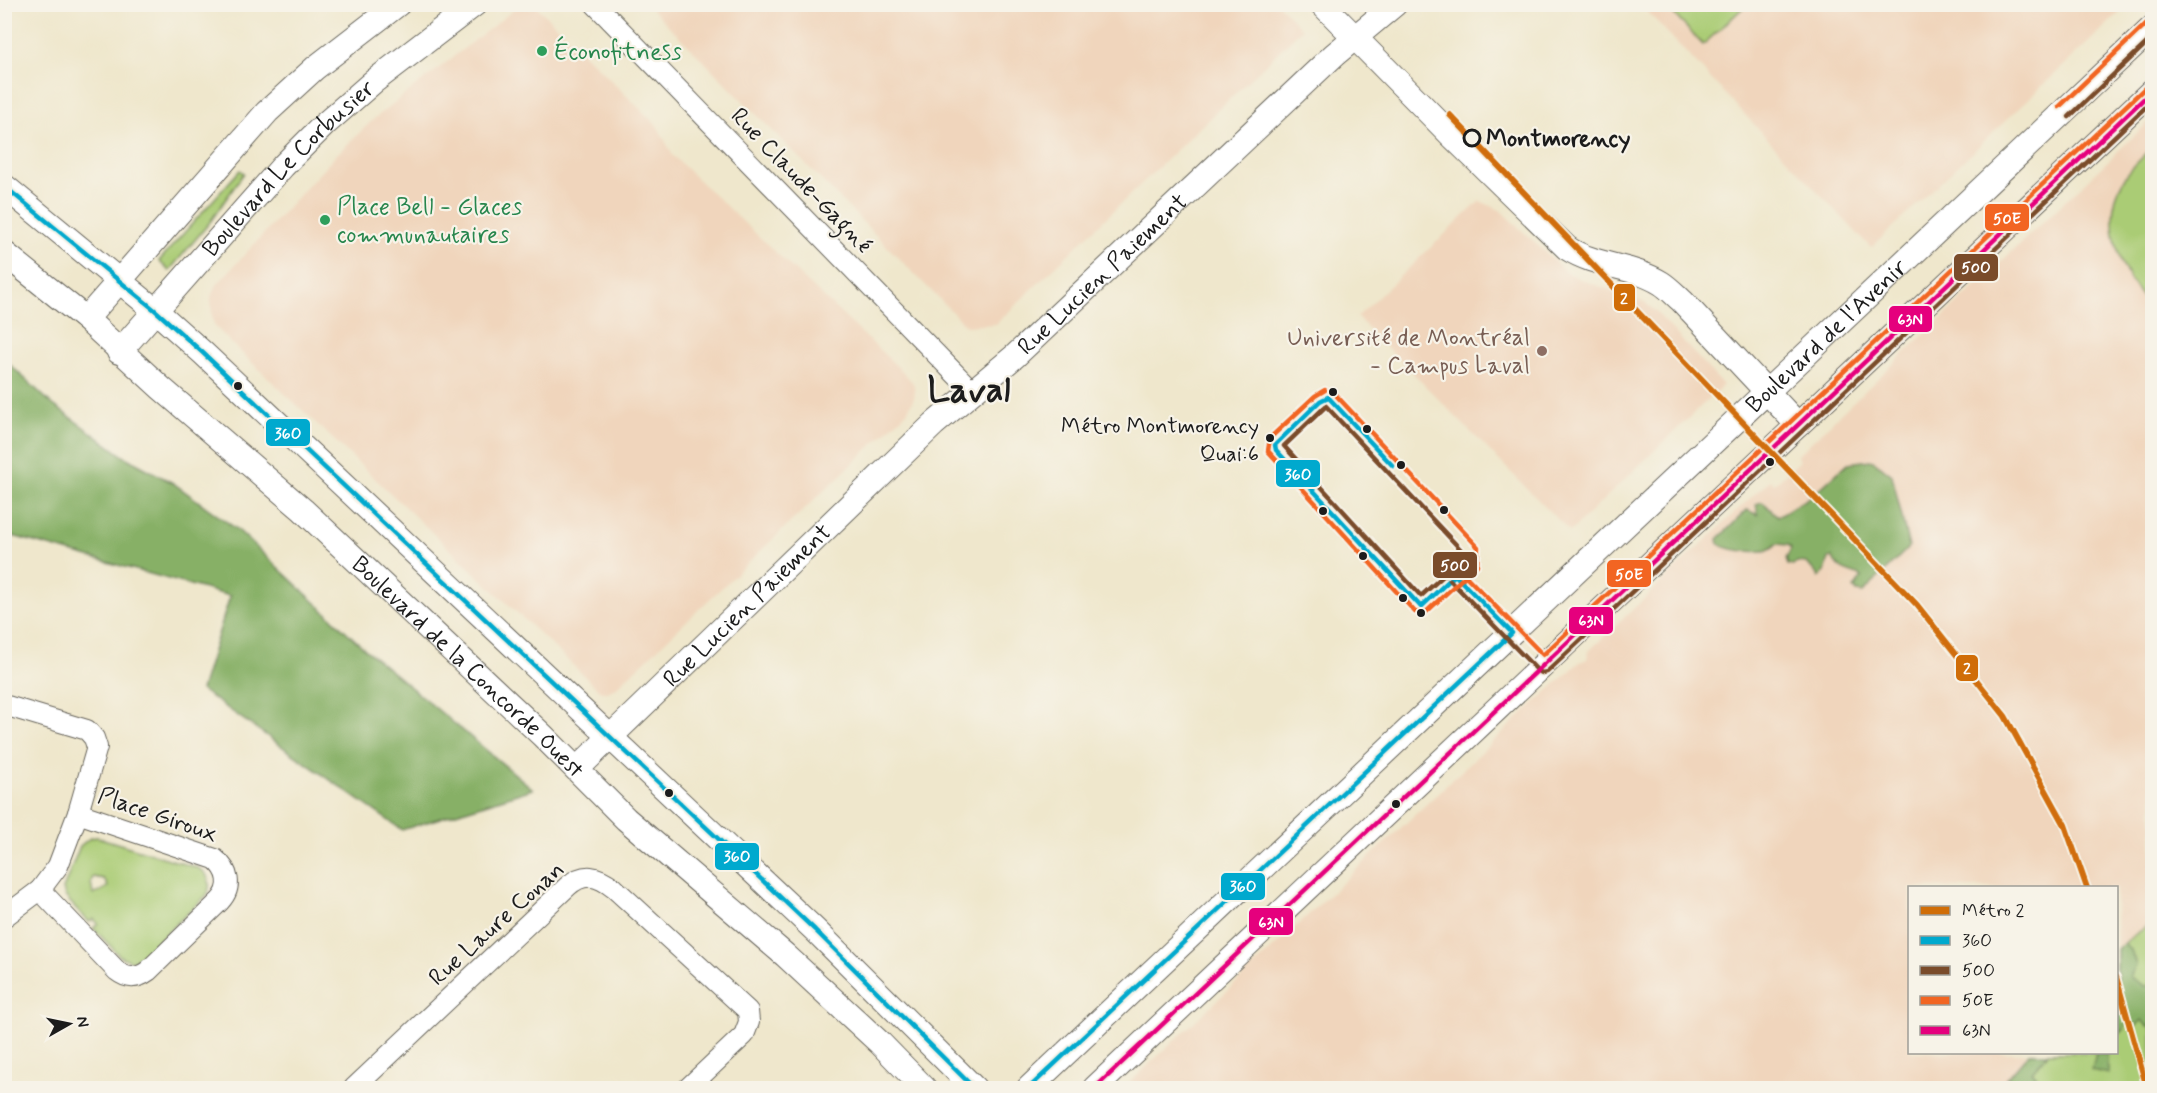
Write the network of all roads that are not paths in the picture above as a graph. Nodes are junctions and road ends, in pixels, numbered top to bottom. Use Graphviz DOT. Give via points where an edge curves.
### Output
graph roads {
  1 [pos="398,4"];
  2 [pos="475,4"];
  3 [pos="595,4"];
  4 [pos="1322,4"];
  5 [pos="1395,4"];
  6 [pos="2152,28"];
  7 [pos="1354,38"];
  8 [pos="2152,91"];
  9 [pos="4,186"];
  10 [pos="4,253"];
  11 [pos="119,280"];
  12 [pos="156,311"];
  13 [pos="86,319"];
  14 [pos="119,352"];
  15 [pos="972,391"];
  16 [pos="1767,392"];
  17 [pos="1798,425"];
  18 [pos="4,705"];
  19 [pos="610,736"];
  20 [pos="577,769"];
  21 [pos="78,813"];
  22 [pos="40,890"];
  23 [pos="4,917"];
  24 [pos="354,1089"];
  25 [pos="688,1089"];
  26 [pos="924,1089"];
  27 [pos="974,1089"];
  28 [pos="1029,1089"];
  29 [pos="1095,1089"];
  1 -- 11 [label="street, Boulevard Le Corbusier" via="315,68 267,112"];
  2 -- 12 [label="street, Boulevard Le Corbusier" via="325,124"];
  3 -- 15 [label="street, Rue Claude-Gagné"];
  4 -- 7 [label="street"];
  5 -- 7 [label="street, Rue Lucien Paiement"];
  6 -- 16 [label="street, Boulevard de l'Avenir"];
  7 -- 15 [label="street, Rue Lucien Paiement" via="1015,356"];
  7 -- 16 [label="street" via="1567,248 1585,258 1643,274 1663,284"];
  8 -- 17 [label="street, Boulevard de l'Avenir"];
  9 -- 11 [label="street, Boulevard de la Concorde Ouest"];
  10 -- 13 [label="street, Boulevard de la Concorde Ouest"];
  11 -- 12 [label="street, Boulevard de la Concorde Ouest"];
  11 -- 13 [label="street, Boulevard Le Corbusier"];
  12 -- 14 [label="street, Boulevard Le Corbusier"];
  12 -- 19 [label="street, Boulevard de la Concorde Ouest"];
  13 -- 14 [label="street, Boulevard de la Concorde Ouest"];
  14 -- 20 [label="street, Boulevard de la Concorde Ouest" via="303,510"];
  15 -- 19 [label="street, Rue Lucien Paiement"];
  16 -- 17 [label="street"];
  16 -- 28 [label="street, Boulevard de l'Avenir"];
  17 -- 29 [label="street, Boulevard de l'Avenir"];
  18 -- 21 [label="street" via="87,730 94,738 96,750"];
  19 -- 20 [label="street, Rue Lucien Paiement"];
  19 -- 27 [label="street, Boulevard de la Concorde Ouest" via="823,938"];
  20 -- 26 [label="street, Boulevard de la Concorde Ouest" via="644,836 839,1004"];
  21 -- 22 [label="street" via="58,866"];
  21 -- 22 [label="street, Place Giroux" via="215,859 228,876 226,892 148,971 135,977 117,971"];
  22 -- 23 [label="street"];
  24 -- 25 [label="street, Rue Laure Conan" via="568,886 590,876 614,888 748,1011 744,1035"];
}
